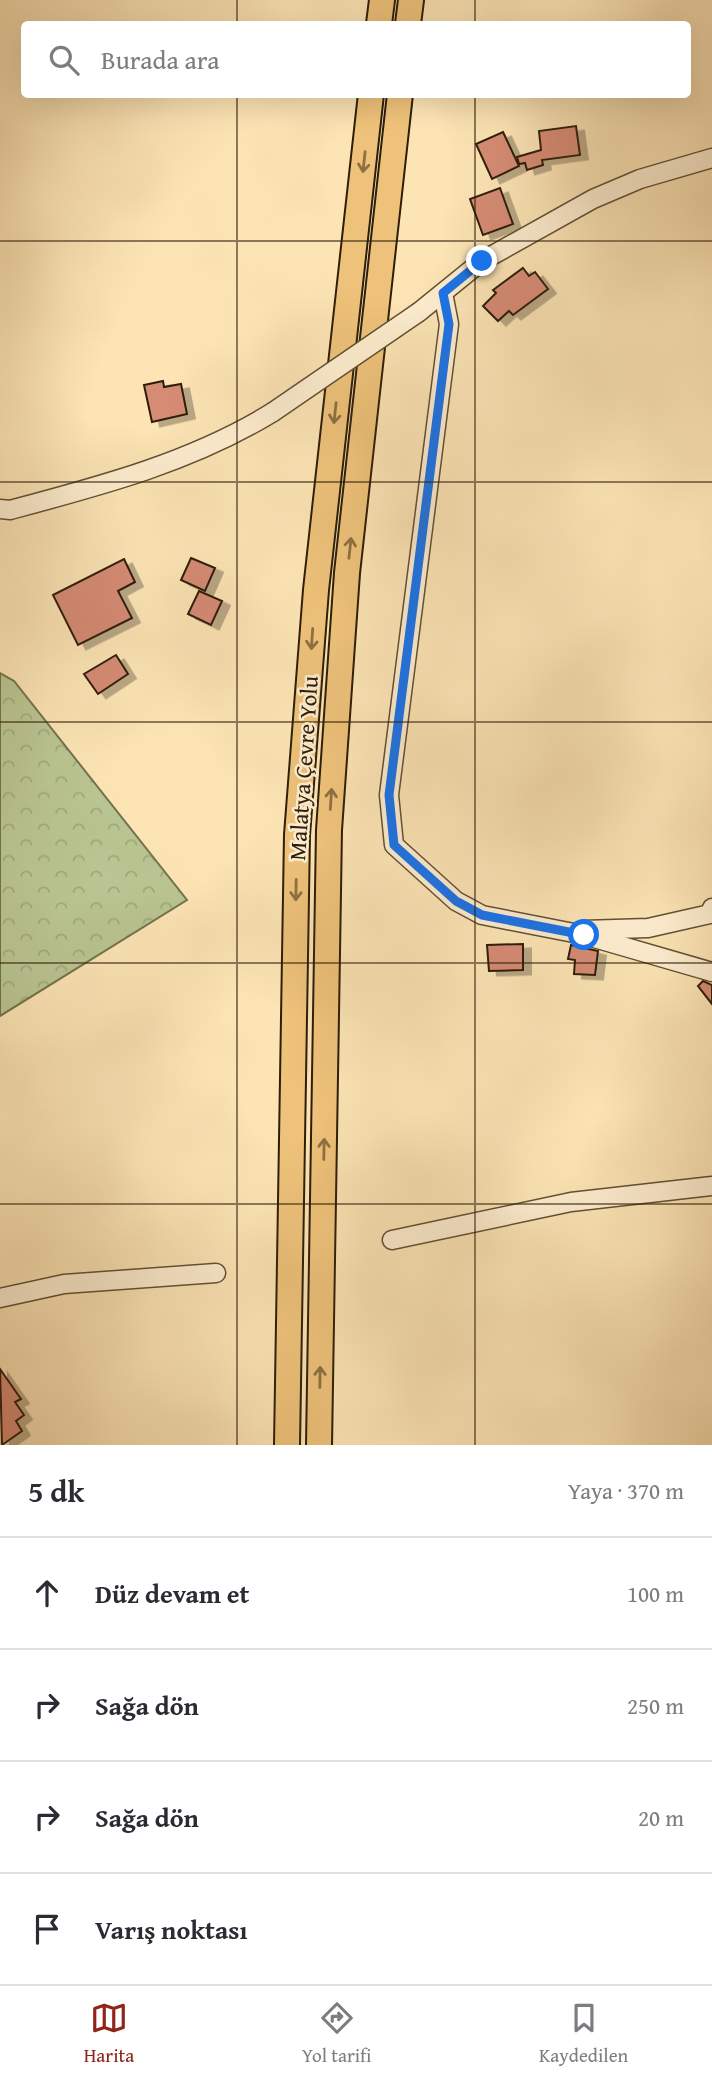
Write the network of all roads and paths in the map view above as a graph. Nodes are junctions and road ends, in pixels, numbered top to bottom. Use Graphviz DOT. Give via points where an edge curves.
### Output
graph roads {
  1 [pos="382,0"];
  2 [pos="411,0"];
  3 [pos="379,21"];
  4 [pos="408,21"];
  5 [pos="371,98"];
  6 [pos="400,98"];
  7 [pos="712,158"];
  8 [pos="443,293"];
  9 [pos="0,509"];
  10 [pos="712,908"];
  11 [pos="565,931"];
  12 [pos="712,972"];
  13 [pos="712,1185"];
  14 [pos="392,1241"];
  15 [pos="216,1273"];
  16 [pos="0,1298"];
  17 [pos="287,1445"];
  18 [pos="319,1445"];
  1 -- 3 [label="highway"];
  2 -- 4 [label="highway"];
  5 -- 17 [label="highway, Malatya Çevre Yolu, one-way" via="316,590 297,835"];
  18 -- 6 [label="highway, Malatya Çevre Yolu, one-way" via="329,830 347,573"];
  7 -- 8 [label="street" via="640,179 593,199 482,261"];
  8 -- 9 [label="street, bridge" via="246,429 134,477"];
  8 -- 11 [label="street" via="449,324 389,795 394,845 456,901 482,915"];
  10 -- 11 [label="street" via="710,914 648,928"];
  11 -- 12 [label="street"];
  13 -- 14 [label="street" via="571,1202"];
  15 -- 16 [label="street" via="64,1284"];
}
